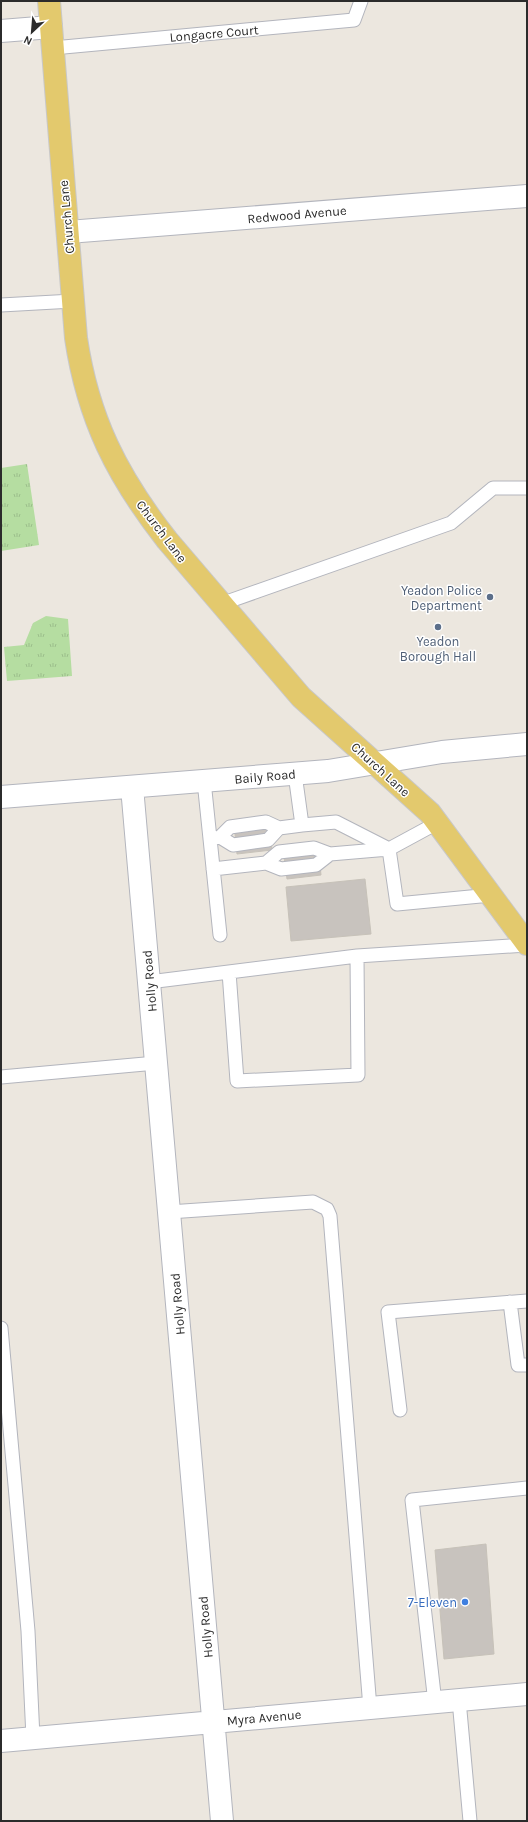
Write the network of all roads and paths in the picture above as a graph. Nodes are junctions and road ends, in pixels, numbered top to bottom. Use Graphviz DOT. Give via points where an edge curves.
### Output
graph roads {
  1 [pos="49,1"];
  2 [pos="361,1"];
  3 [pos="1,31"];
  4 [pos="52,38"];
  5 [pos="527,196"];
  6 [pos="68,232"];
  7 [pos="74,301"];
  8 [pos="1,306"];
  9 [pos="527,488"];
  10 [pos="221,604"];
  11 [pos="527,744"];
  12 [pos="375,763"];
  13 [pos="295,774"];
  14 [pos="204,781"];
  15 [pos="132,787"];
  16 [pos="1,797"];
  17 [pos="437,823"];
  18 [pos="302,825"];
  19 [pos="279,828"];
  20 [pos="215,838"];
  21 [pos="390,849"];
  22 [pos="213,869"];
  23 [pos="490,895"];
  24 [pos="220,935"];
  25 [pos="527,944"];
  26 [pos="357,956"];
  27 [pos="229,972"];
  28 [pos="149,982"];
  29 [pos="156,1063"];
  30 [pos="1,1076"];
  31 [pos="169,1212"];
  32 [pos="527,1301"];
  33 [pos="510,1302"];
  34 [pos="1,1328"];
  35 [pos="527,1365"];
  36 [pos="400,1410"];
  37 [pos="527,1488"];
  38 [pos="527,1694"];
  39 [pos="459,1700"];
  40 [pos="434,1703"];
  41 [pos="370,1708"];
  42 [pos="214,1722"];
  43 [pos="33,1738"];
  44 [pos="1,1741"];
  45 [pos="222,1821"];
  46 [pos="470,1821"];
  1 -- 4 [label="main road, Church Lane"];
  2 -- 4 [label="lane, Longacre Court" via="354,20"];
  3 -- 4 [label="street"];
  4 -- 6 [label="main road, Church Lane"];
  5 -- 6 [label="street, Redwood Avenue"];
  6 -- 7 [label="main road, Church Lane"];
  7 -- 8 [label="lane"];
  7 -- 10 [label="main road, Church Lane" via="80,365 106,445 149,516"];
  9 -- 10 [label="lane" via="493,488 451,523"];
  10 -- 12 [label="main road, Church Lane" via="301,697"];
  11 -- 12 [label="street, Baily Road" via="442,752"];
  12 -- 13 [label="street, Baily Road"];
  12 -- 17 [label="main road, Church Lane" via="430,813"];
  13 -- 14 [label="street, Baily Road"];
  13 -- 18 [label="lane"];
  14 -- 15 [label="street, Baily Road"];
  14 -- 20 [label="lane"];
  15 -- 16 [label="street, Baily Road"];
  15 -- 28 [label="street, Holly Road"];
  17 -- 21 [label="lane"];
  17 -- 23 [label="main road, Church Lane"];
  18 -- 19 [label="lane"];
  18 -- 21 [label="lane" via="336,822"];
  19 -- 20 [label="lane" via="266,822 230,827"];
  19 -- 20 [label="lane" via="268,840 233,845"];
  20 -- 22 [label="lane"];
  21 -- 22 [label="lane" via="330,854 316,865 281,869 266,863"];
  21 -- 23 [label="lane" via="397,904"];
  22 -- 24 [label="lane"];
  23 -- 25 [label="main road, Church Lane"];
  25 -- 26 [label="lane"];
  26 -- 27 [label="lane"];
  26 -- 27 [label="lane" via="358,1075 237,1081"];
  27 -- 28 [label="lane"];
  28 -- 29 [label="street, Holly Road"];
  29 -- 30 [label="lane"];
  29 -- 31 [label="street, Holly Road"];
  31 -- 41 [label="lane" via="313,1202 327,1209 330,1216"];
  31 -- 42 [label="street, Holly Road"];
  32 -- 33 [label="lane"];
  33 -- 35 [label="lane" via="518,1365"];
  33 -- 36 [label="lane" via="388,1312"];
  34 -- 43 [label="lane" via="28,1631"];
  37 -- 40 [label="lane" via="412,1500"];
  38 -- 39 [label="street, Myra Avenue"];
  39 -- 40 [label="street, Myra Avenue"];
  39 -- 46 [label="lane"];
  40 -- 41 [label="street, Myra Avenue"];
  41 -- 42 [label="street, Myra Avenue"];
  42 -- 43 [label="street, Myra Avenue"];
  42 -- 45 [label="street, Holly Road"];
  43 -- 44 [label="street, Myra Avenue"];
}
